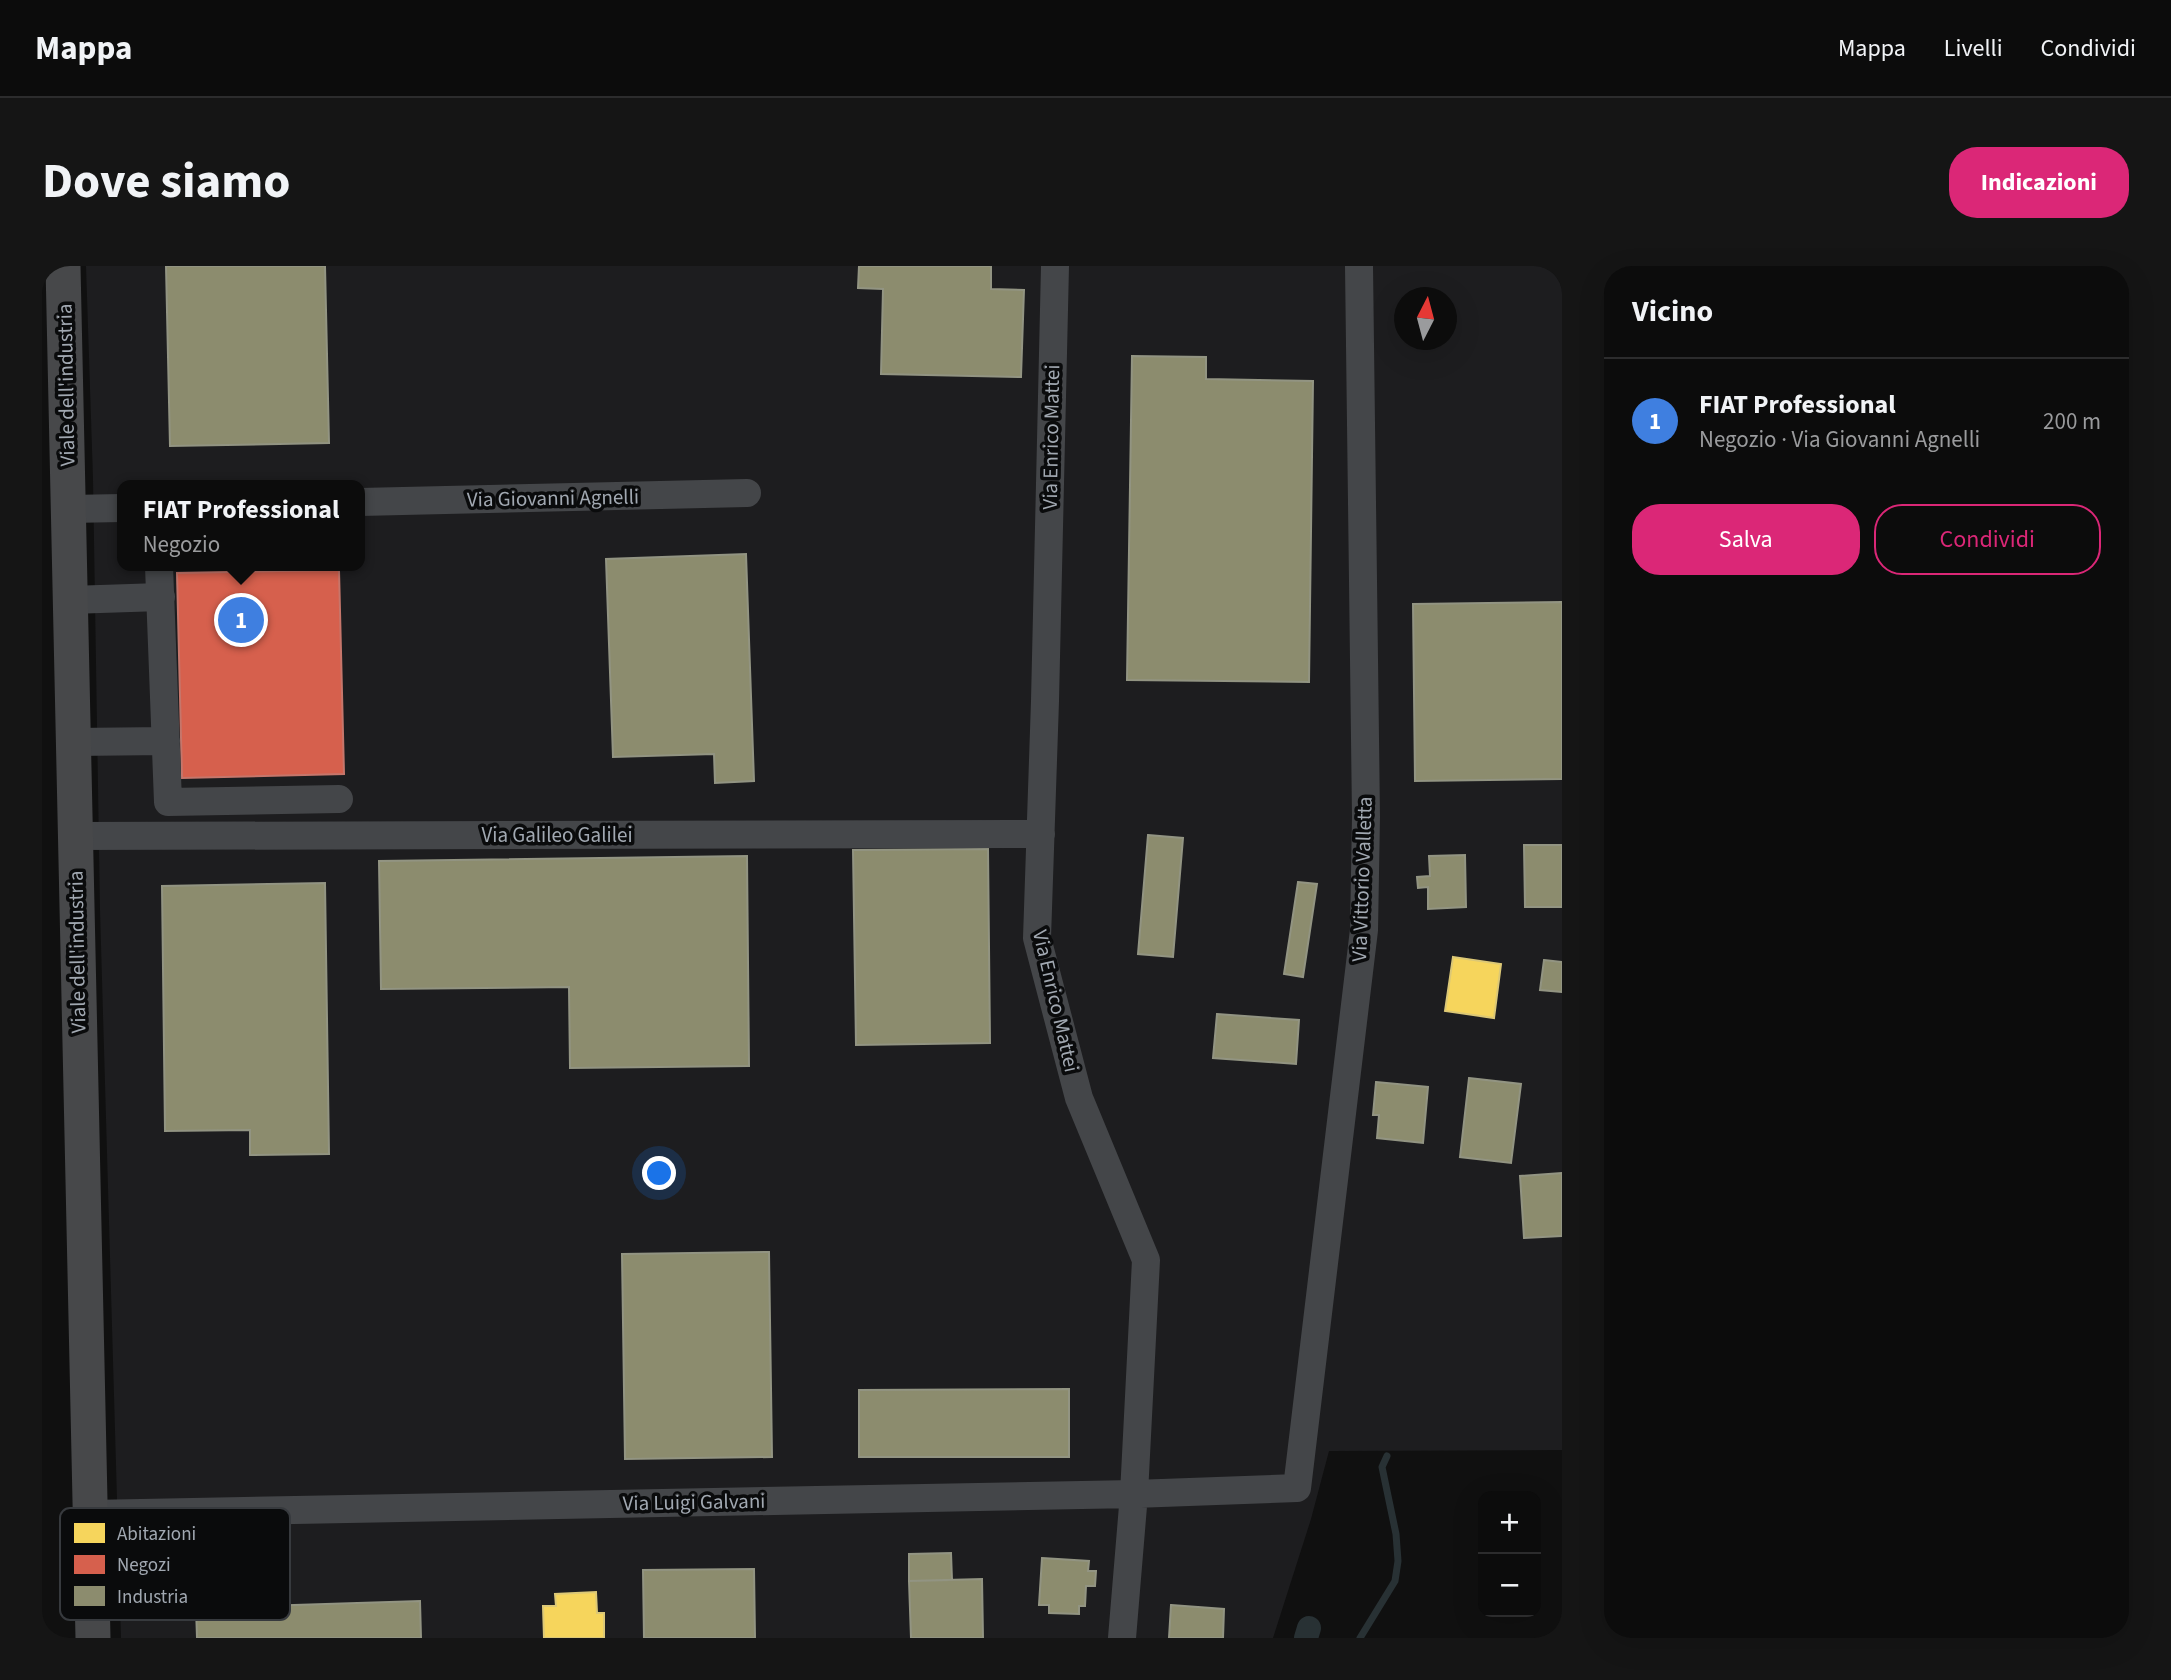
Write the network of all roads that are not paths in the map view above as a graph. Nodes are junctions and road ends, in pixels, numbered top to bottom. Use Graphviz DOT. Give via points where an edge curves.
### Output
graph roads {
  1 [pos="63,266"];
  2 [pos="1055,266"];
  3 [pos="1359,266"];
  4 [pos="747,493"];
  5 [pos="365,502"];
  6 [pos="117,508"];
  7 [pos="69,509"];
  8 [pos="159,571"];
  9 [pos="161,597"];
  10 [pos="70,600"];
  11 [pos="166,741"];
  12 [pos="73,742"];
  13 [pos="339,799"];
  14 [pos="1041,834"];
  15 [pos="74,836"];
  16 [pos="1297,1488"];
  17 [pos="1134,1494"];
  18 [pos="90,1508"];
  19 [pos="290,1510"];
  20 [pos="93,1620"];
  21 [pos="93,1638"];
  22 [pos="1122,1638"];
  1 -- 7 [label="main road, Viale dell'industria"];
  2 -- 14 [label="street, Via Enrico Mattei"];
  3 -- 16 [label="street, Via Vittorio Valletta" via="1364,930"];
  4 -- 5 [label="street, Via Giovanni Agnelli"];
  6 -- 7 [label="street"];
  7 -- 10 [label="main road, Viale dell'industria"];
  8 -- 9 [label="street"];
  9 -- 10 [label="street"];
  9 -- 11 [label="street"];
  10 -- 12 [label="main road, Viale dell'industria"];
  11 -- 12 [label="street"];
  11 -- 13 [label="street" via="168,802"];
  12 -- 15 [label="main road, Viale dell'industria"];
  14 -- 15 [label="street, Via Galileo Galilei"];
  14 -- 17 [label="street, Via Enrico Mattei" via="1037,938 1079,1098 1146,1260"];
  15 -- 18 [label="main road, Viale dell'industria"];
  16 -- 17 [label="street, Via Luigi Galvani"];
  17 -- 19 [label="street, Via Luigi Galvani"];
  17 -- 22 [label="street, Via Enrico Mattei"];
  20 -- 21 [label="main road, Viale dell'industria"];
}
